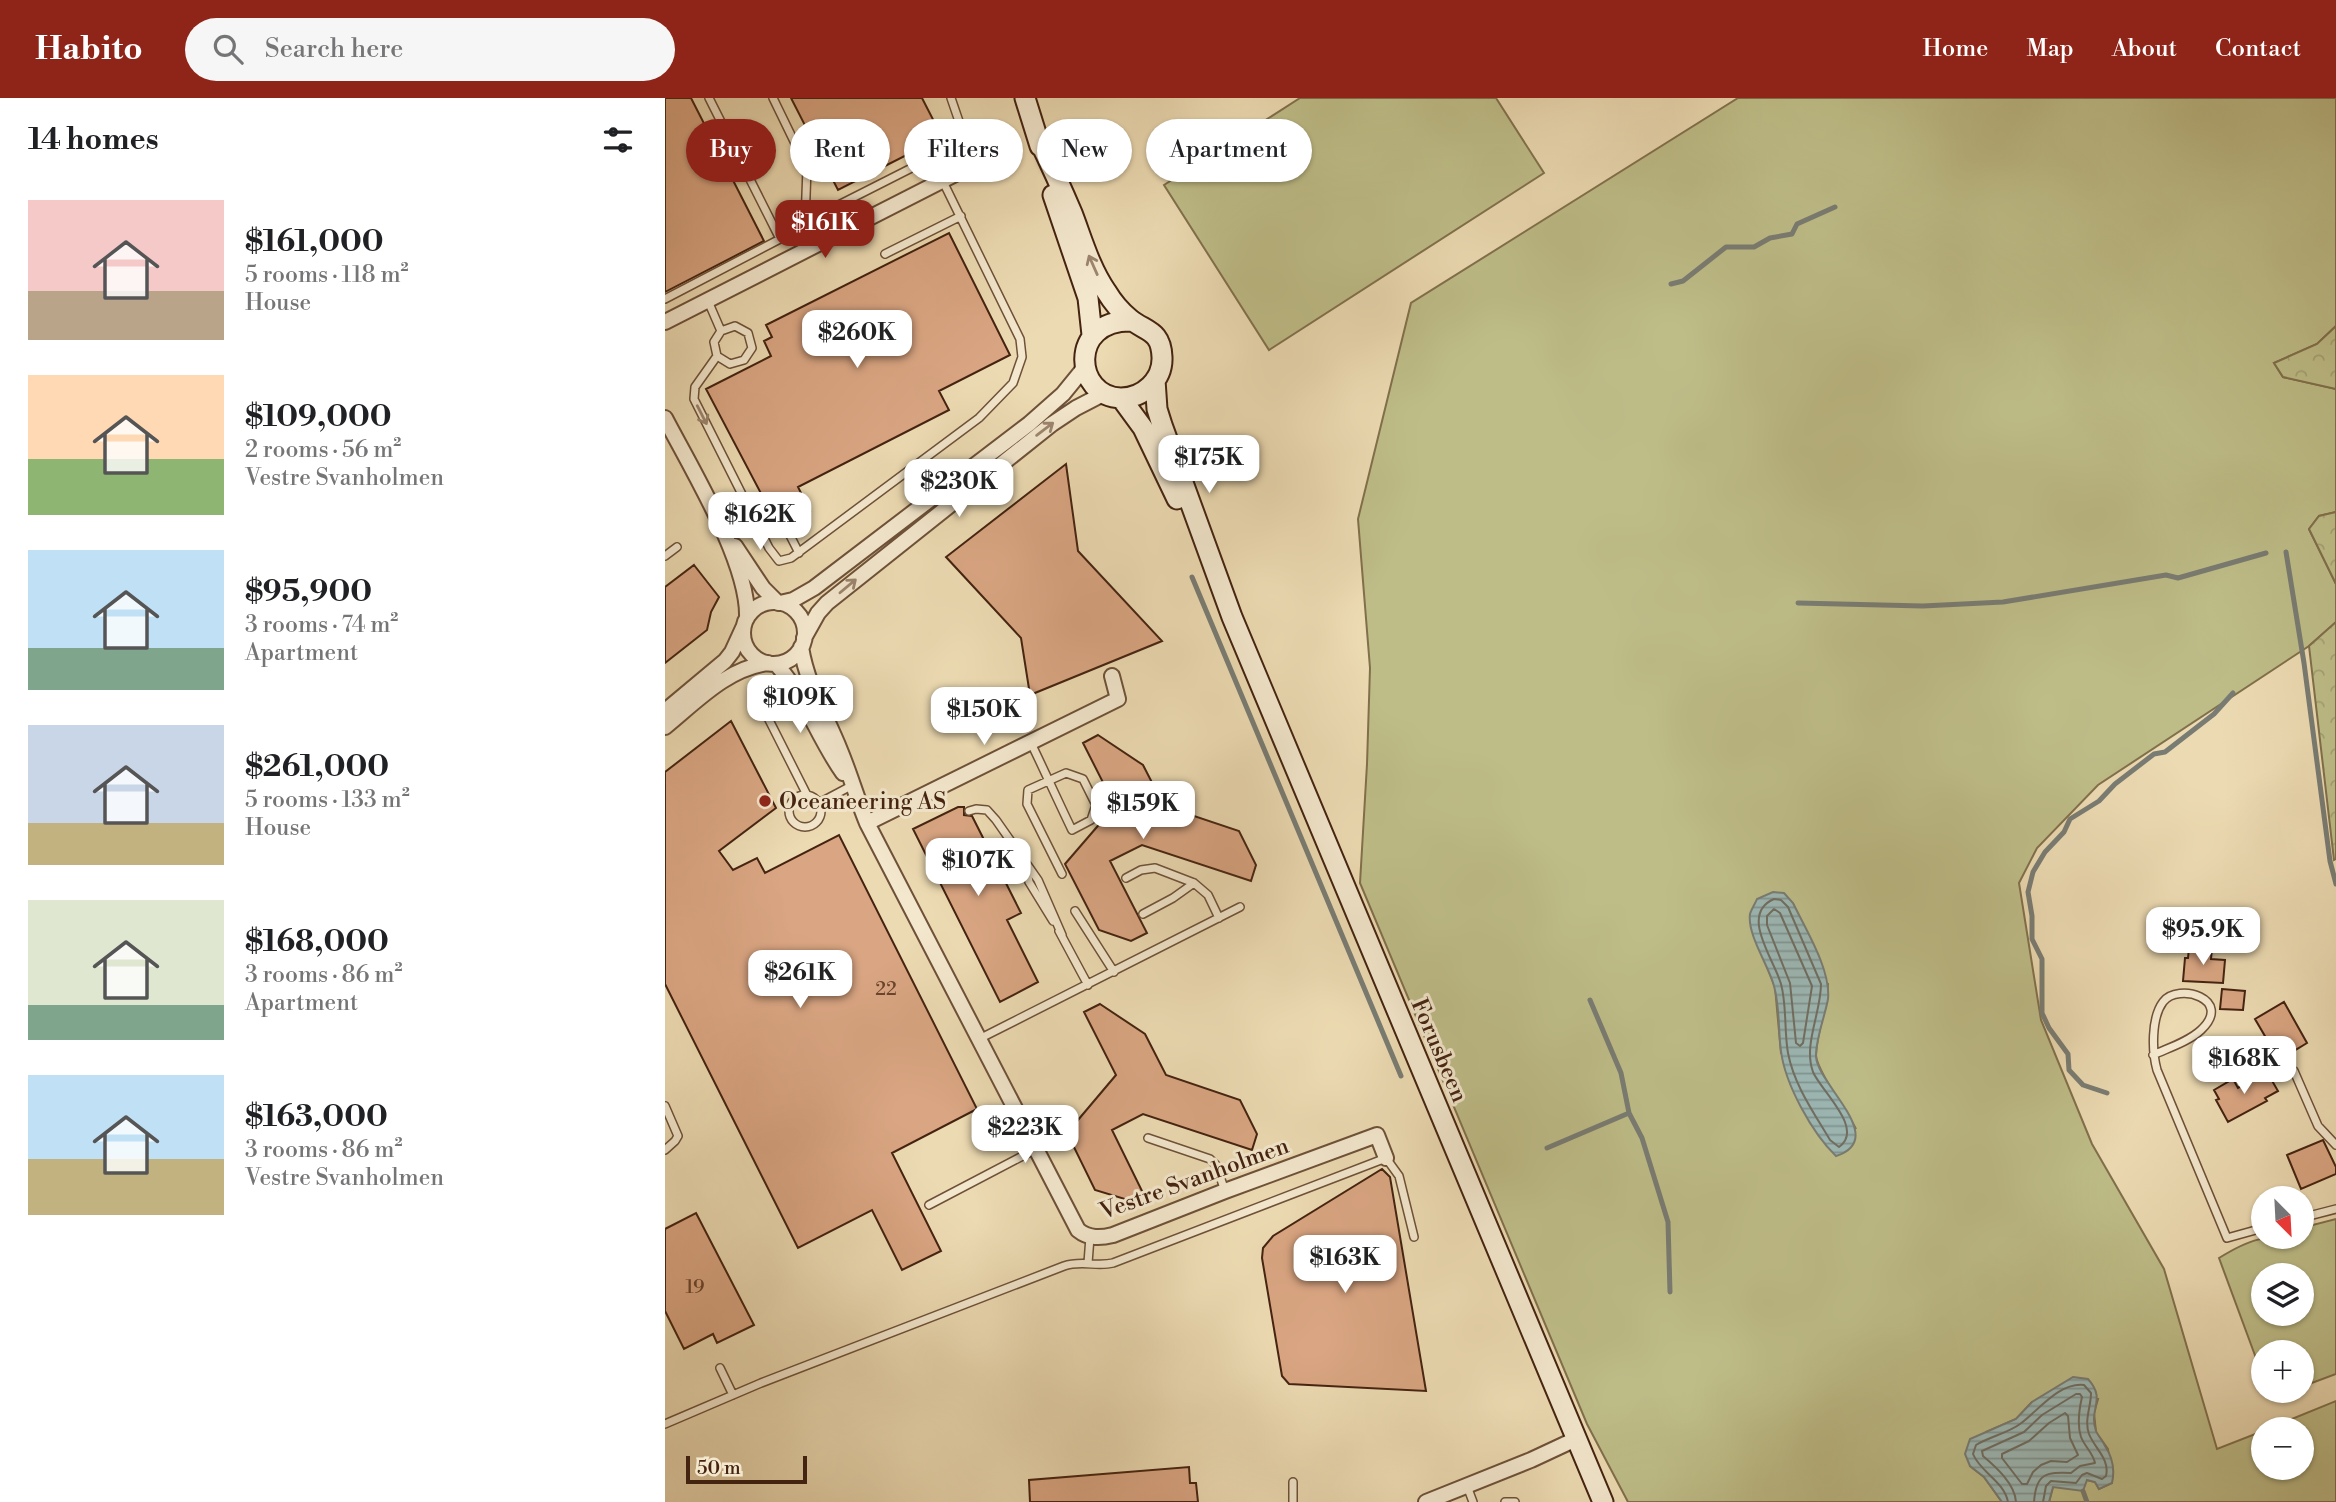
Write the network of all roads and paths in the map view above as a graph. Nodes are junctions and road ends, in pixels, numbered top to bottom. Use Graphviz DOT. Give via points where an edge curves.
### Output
graph roads {
  1 [pos="709,98"];
  2 [pos="773,98"];
  3 [pos="951,98"];
  4 [pos="1025,98"];
  5 [pos="958,119"];
  6 [pos="1037,136"];
  7 [pos="904,171"];
  8 [pos="941,182"];
  9 [pos="944,182"];
  10 [pos="1049,182"];
  11 [pos="1059,182"];
  12 [pos="961,216"];
  13 [pos="805,222"];
  14 [pos="781,239"];
  15 [pos="814,246"];
  16 [pos="885,254"];
  17 [pos="665,299"];
  18 [pos="708,302"];
  19 [pos="1131,321"];
  20 [pos="665,322"];
  21 [pos="721,331"];
  22 [pos="1092,335"];
  23 [pos="717,356"];
  24 [pos="1085,367"];
  25 [pos="1155,380"];
  26 [pos="1113,395"];
  27 [pos="665,418"];
  28 [pos="774,505"];
  29 [pos="719,522"];
  30 [pos="677,547"];
  31 [pos="799,553"];
  32 [pos="665,556"];
  33 [pos="779,603"];
  34 [pos="1232,617"];
  35 [pos="746,622"];
  36 [pos="803,642"];
  37 [pos="772,664"];
  38 [pos="1112,676"];
  39 [pos="764,710"];
  40 [pos="665,711"];
  41 [pos="665,727"];
  42 [pos="1031,743"];
  43 [pos="1049,781"];
  44 [pos="851,786"];
  45 [pos="807,795"];
  46 [pos="819,803"];
  47 [pos="969,811"];
  48 [pos="867,823"];
  49 [pos="1062,874"];
  50 [pos="1126,878"];
  51 [pos="1194,883"];
  52 [pos="1240,907"];
  53 [pos="1075,911"];
  54 [pos="1143,914"];
  55 [pos="1219,918"];
  56 [pos="1114,972"];
  57 [pos="1089,985"];
  58 [pos="979,1039"];
  59 [pos="2153,1055"];
  60 [pos="2294,1071"];
  61 [pos="665,1106"];
  62 [pos="1148,1138"];
  63 [pos="2336,1145"];
  64 [pos="1036,1149"];
  65 [pos="665,1150"];
  66 [pos="1386,1158"];
  67 [pos="1225,1191"];
  68 [pos="929,1205"];
  69 [pos="2336,1209"];
  70 [pos="2314,1215"];
  71 [pos="2251,1231"];
  72 [pos="1090,1237"];
  73 [pos="1414,1237"];
  74 [pos="1088,1263"];
  75 [pos="720,1368"];
  76 [pos="733,1395"];
  77 [pos="665,1424"];
  78 [pos="1576,1439"];
  79 [pos="1293,1482"];
  80 [pos="1467,1486"];
  81 [pos="1293,1502"];
  82 [pos="1426,1502"];
  83 [pos="1473,1502"];
  84 [pos="1505,1502"];
  85 [pos="1515,1502"];
  86 [pos="1602,1502"];
  1 -- 14 [label="lane"];
  2 -- 13 [label="lane" via="807,168"];
  3 -- 5 [label="lane"];
  4 -- 6 [label="main road"];
  7 -- 13 [label="lane"];
  8 -- 15 [label="street"];
  9 -- 12 [label="lane"];
  10 -- 22 [label="main road" via="1088,298"];
  19 -- 11 [label="main road, one-way" via="1100,281"];
  12 -- 16 [label="lane"];
  12 -- 31 [label="lane" via="1020,339 1022,357 1013,383 979,418"];
  13 -- 14 [label="lane"];
  13 -- 15 [label="lane"];
  14 -- 17 [label="lane"];
  15 -- 18 [label="street"];
  18 -- 20 [label="street"];
  18 -- 21 [label="lane"];
  19 -- 22 [label="main road" via="1103,326"];
  19 -- 25 [label="main road" via="1143,325 1157,340 1162,356"];
  21 -- 23 [label="lane" via="714,342"];
  21 -- 23 [label="lane" via="735,326 748,333 752,348 744,360 730,364"];
  22 -- 24 [label="main road"];
  23 -- 31 [label="lane, one-way" via="695,387 694,400 769,548 779,561"];
  24 -- 26 [label="main road" via="1089,377"];
  24 -- 33 [label="street" via="1063,394 1019,432 814,588"];
  25 -- 26 [label="main road" via="1134,396"];
  25 -- 34 [label="main road, Forusbeen" via="1157,410"];
  26 -- 34 [label="main road, Forusbeen" via="1150,442"];
  36 -- 26 [label="street, one-way" via="818,613 879,561 1052,424 1076,408"];
  27 -- 29 [label="street"];
  28 -- 31 [label="lane"];
  29 -- 33 [label="street" via="753,575"];
  29 -- 35 [label="street" via="743,581"];
  30 -- 32 [label="lane"];
  33 -- 35 [label="street" via="761,605"];
  33 -- 36 [label="street" via="802,619"];
  34 -- 78 [label="main road, Forusbeen"];
  35 -- 37 [label="street" via="743,637 751,654"];
  35 -- 40 [label="street" via="725,661"];
  36 -- 37 [label="street" via="786,662"];
  36 -- 44 [label="street, Vestre Svanholmen" via="808,680 841,752"];
  37 -- 41 [label="street" via="734,673"];
  37 -- 44 [label="street, Vestre Svanholmen" via="795,688"];
  38 -- 42 [label="street" via="1118,699"];
  39 -- 45 [label="lane"];
  42 -- 43 [label="lane"];
  42 -- 48 [label="street"];
  43 -- 43 [label="lane" via="1072,830 1091,820 1096,805 1083,779 1066,773"];
  43 -- 49 [label="lane" via="1028,790 1027,804"];
  44 -- 46 [label="lane"];
  44 -- 48 [label="street, Vestre Svanholmen"];
  45 -- 46 [label="lane"];
  45 -- 46 [label="lane" via="797,797 789,813 801,827 818,821"];
  47 -- 57 [label="lane" via="982,809 991,814 1025,862 1031,884"];
  48 -- 58 [label="street, Vestre Svanholmen"];
  50 -- 51 [label="lane" via="1155,868"];
  51 -- 54 [label="lane"];
  51 -- 55 [label="lane" via="1207,895"];
  52 -- 55 [label="lane"];
  53 -- 56 [label="lane"];
  55 -- 56 [label="lane"];
  56 -- 57 [label="lane"];
  57 -- 58 [label="lane"];
  58 -- 64 [label="street, Vestre Svanholmen"];
  59 -- 59 [label="lane" via="2201,1030 2211,1017 2207,1000 2176,994 2164,1001 2155,1025"];
  59 -- 71 [label="lane" via="2227,1238"];
  60 -- 63 [label="lane" via="2318,1126"];
  61 -- 65 [label="lane" via="678,1136"];
  62 -- 67 [label="lane" via="1210,1159"];
  64 -- 68 [label="lane"];
  64 -- 72 [label="street, Vestre Svanholmen" via="1078,1230"];
  66 -- 67 [label="street, Vestre Svanholmen" via="1377,1135"];
  66 -- 73 [label="lane" via="1399,1176"];
  66 -- 74 [label="lane" via="1113,1263"];
  67 -- 72 [label="street, Vestre Svanholmen" via="1113,1235"];
  69 -- 70 [label="lane"];
  72 -- 74 [label="lane"];
  74 -- 76 [label="lane" via="1065,1266"];
  75 -- 76 [label="lane"];
  76 -- 77 [label="lane"];
  78 -- 80 [label="street"];
  78 -- 86 [label="main road, Forusbeen"];
  79 -- 81 [label="lane"];
  80 -- 82 [label="street"];
  80 -- 83 [label="lane"];
  84 -- 85 [label="lane"];
}
